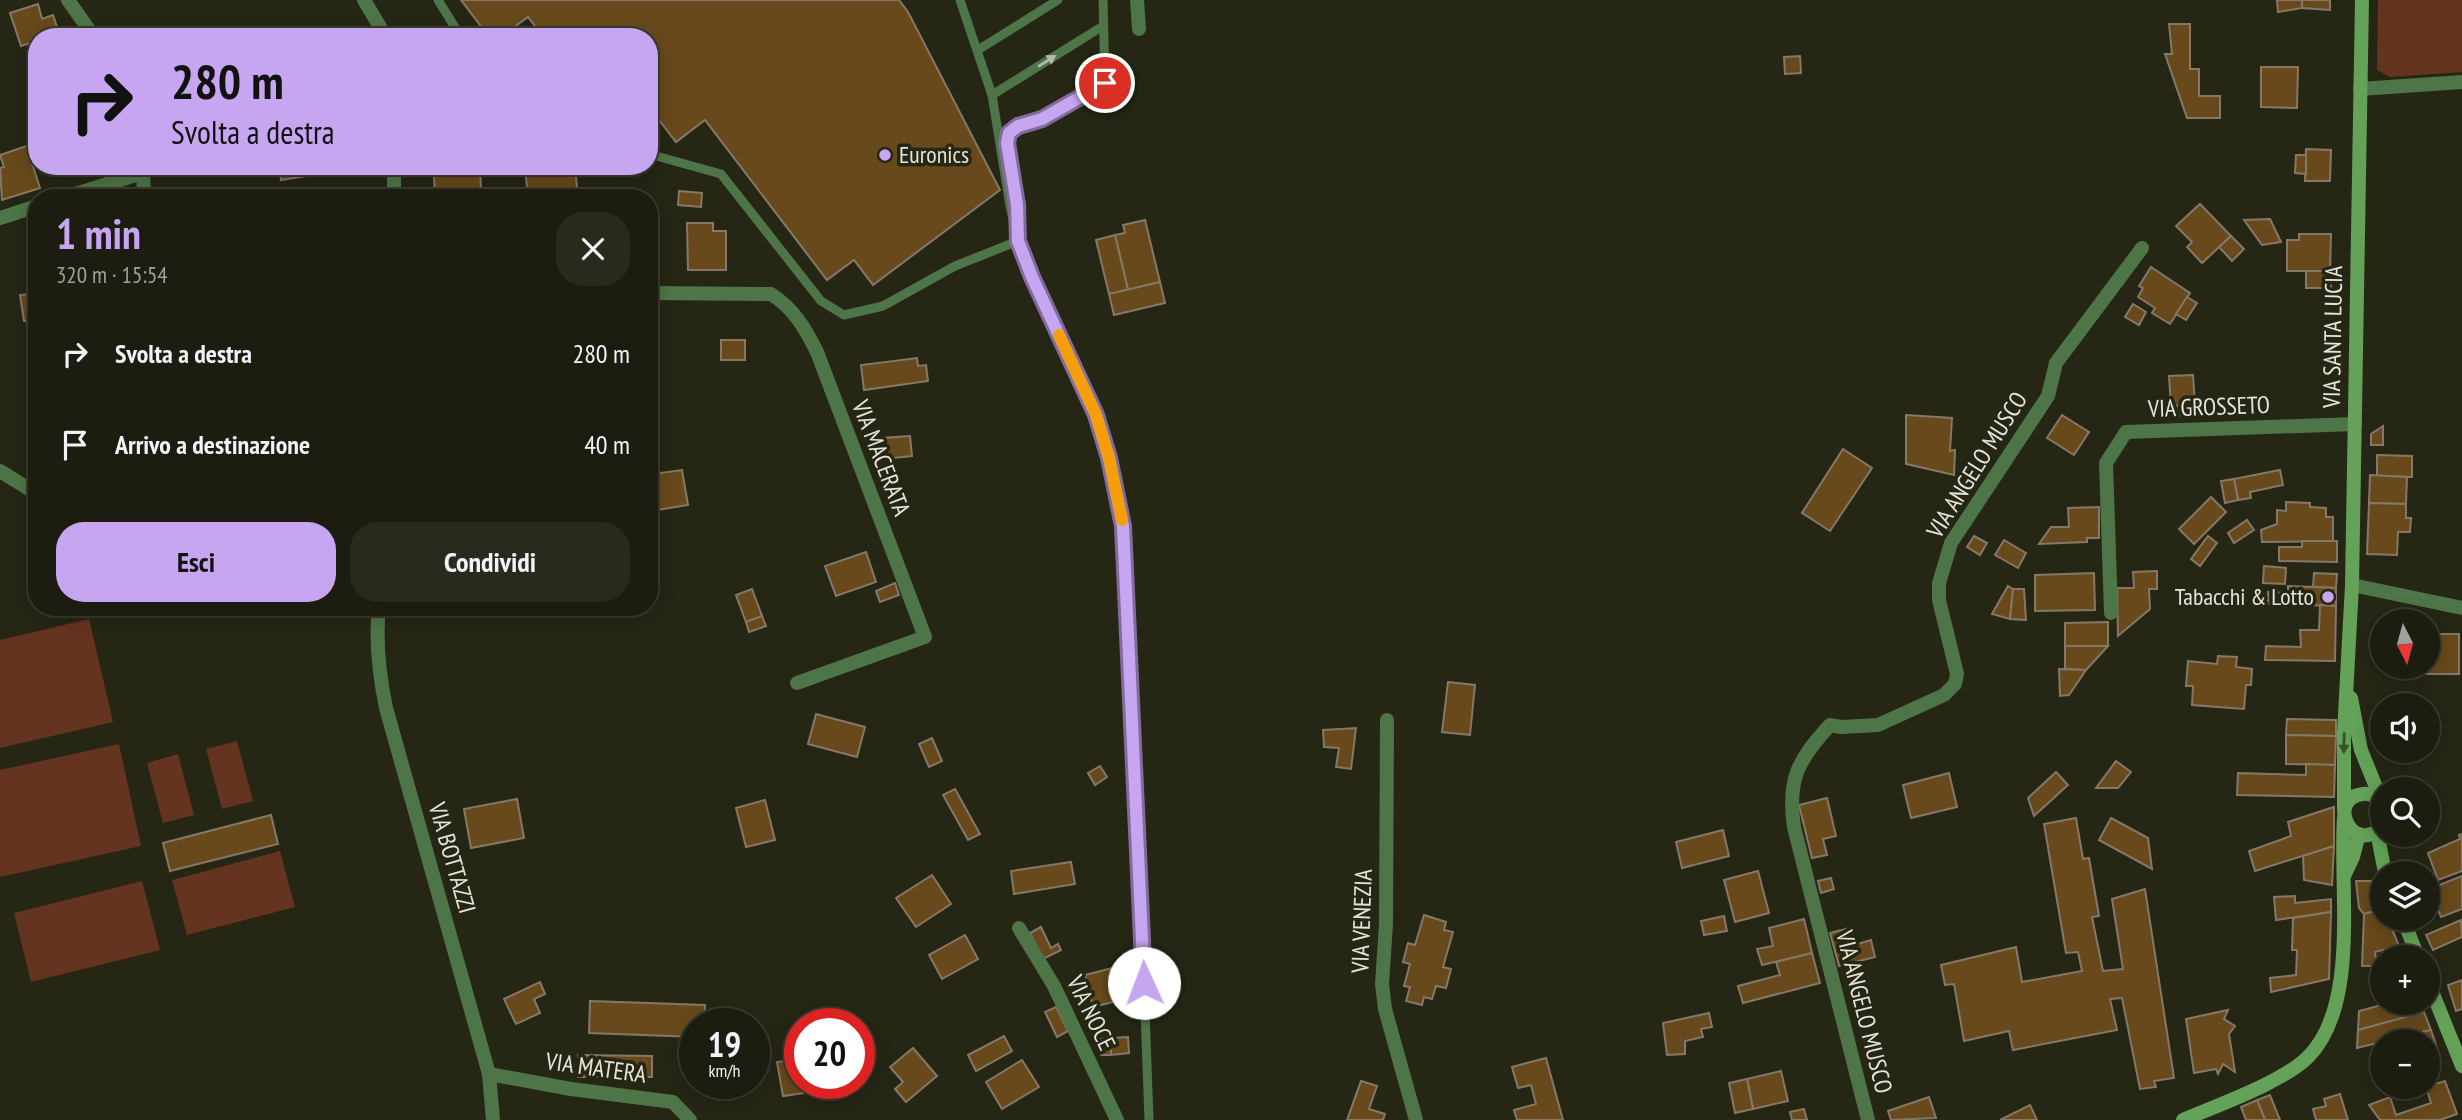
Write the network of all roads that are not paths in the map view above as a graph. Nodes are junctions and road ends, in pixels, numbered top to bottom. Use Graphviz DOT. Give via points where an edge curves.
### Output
graph roads {
  1 [pos="68,0"];
  2 [pos="364,0"];
  3 [pos="438,0"];
  4 [pos="1058,0"];
  5 [pos="1103,0"];
  6 [pos="1137,0"];
  7 [pos="2362,0"];
  8 [pos="965,2"];
  9 [pos="1103,26"];
  10 [pos="88,28"];
  11 [pos="381,28"];
  12 [pos="455,28"];
  13 [pos="1139,29"];
  14 [pos="978,50"];
  15 [pos="2462,82"];
  16 [pos="2360,89"];
  17 [pos="992,95"];
  18 [pos="658,156"];
  19 [pos="126,175"];
  20 [pos="88,189"];
  21 [pos="28,209"];
  22 [pos="0,218"];
  23 [pos="1018,241"];
  24 [pos="2142,248"];
  25 [pos="658,293"];
  26 [pos="2355,424"];
  27 [pos="0,471"];
  28 [pos="28,488"];
  29 [pos="2352,585"];
  30 [pos="2462,608"];
  31 [pos="2111,613"];
  32 [pos="378,616"];
  33 [pos="2348,676"];
  34 [pos="797,683"];
  35 [pos="1387,719"];
  36 [pos="2372,777"];
  37 [pos="2370,795"];
  38 [pos="2344,814"];
  39 [pos="2370,833"];
  40 [pos="2361,834"];
  41 [pos="2378,861"];
  42 [pos="2342,881"];
  43 [pos="1019,928"];
  44 [pos="2440,1011"];
  45 [pos="2462,1066"];
  46 [pos="489,1074"];
  47 [pos="493,1120"];
  48 [pos="690,1120"];
  49 [pos="1117,1120"];
  50 [pos="1149,1120"];
  51 [pos="1416,1120"];
  52 [pos="1868,1120"];
  53 [pos="2183,1120"];
  1 -- 10 [label="street"];
  2 -- 11 [label="street"];
  3 -- 12 [label="lane"];
  4 -- 14 [label="lane"];
  5 -- 9 [label="lane"];
  6 -- 13 [label="street"];
  7 -- 16 [label="main road, VIA SANTA LUCIA"];
  8 -- 14 [label="lane"];
  17 -- 9 [label="lane, one-way"];
  9 -- 23 [label="lane" via="1105,83 1009,133"];
  14 -- 17 [label="lane"];
  15 -- 16 [label="street"];
  16 -- 26 [label="main road, VIA SANTA LUCIA"];
  17 -- 23 [label="lane"];
  18 -- 23 [label="lane" via="721,174 821,301 844,315 883,306 955,266"];
  19 -- 20 [label="street"];
  21 -- 22 [label="street"];
  23 -- 50 [label="lane" via="1096,415 1123,526"];
  24 -- 52 [label="street, VIA ANGELO MUSCO" via="2056,363 2048,396 1951,543 1939,583 1939,600 1957,674 1955,684 1944,695 1878,724 1830,725 1805,752 1794,779 1794,827"];
  25 -- 34 [label="street, VIA MACERATA" via="771,293 803,324 925,637"];
  26 -- 29 [label="main road, VIA SANTA LUCIA"];
  26 -- 31 [label="street, VIA GROSSETO" via="2126,432 2106,463"];
  27 -- 28 [label="street"];
  29 -- 30 [label="street"];
  29 -- 33 [label="main road, VIA SANTA LUCIA"];
  32 -- 46 [label="street, VIA BOTTAZZI" via="379,678 386,708"];
  33 -- 36 [label="main road" via="2361,750"];
  33 -- 38 [label="main road, one-way"];
  35 -- 51 [label="street, VIA VENEZIA" via="1382,984"];
  37 -- 38 [label="main road" via="2350,800"];
  38 -- 40 [label="main road" via="2349,828"];
  38 -- 42 [label="main road"];
  39 -- 40 [label="main road"];
  40 -- 41 [label="main road"];
  40 -- 42 [label="main road"];
  42 -- 53 [label="main road" via="2339,996 2323,1035 2308,1057 2283,1075"];
  43 -- 49 [label="street, VIA NOCE" via="1054,986"];
  44 -- 45 [label="main road"];
  46 -- 47 [label="street, VIA BOTTAZZI"];
  46 -- 48 [label="street, VIA MATERA" via="673,1102"];
}
